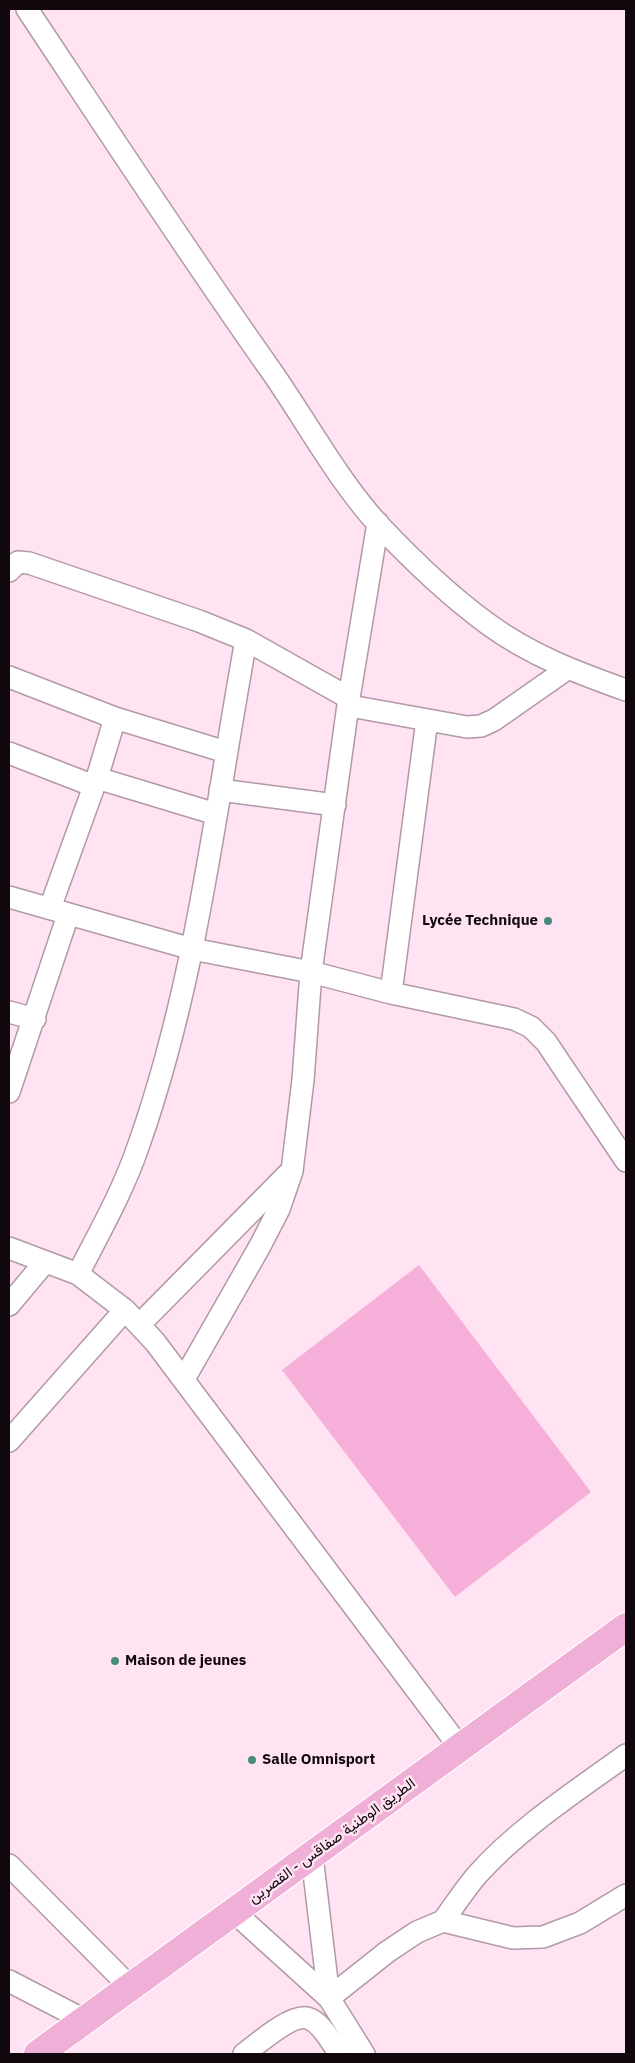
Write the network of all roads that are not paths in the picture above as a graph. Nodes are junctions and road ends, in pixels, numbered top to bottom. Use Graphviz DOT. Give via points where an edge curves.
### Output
graph roads {
  1 [pos="27,9"];
  2 [pos="378,523"];
  3 [pos="9,571"];
  4 [pos="246,640"];
  5 [pos="567,669"];
  6 [pos="9,677"];
  7 [pos="626,690"];
  8 [pos="350,702"];
  9 [pos="115,718"];
  10 [pos="427,720"];
  11 [pos="226,752"];
  12 [pos="9,753"];
  13 [pos="96,782"];
  14 [pos="220,790"];
  15 [pos="335,805"];
  16 [pos="216,814"];
  17 [pos="9,897"];
  18 [pos="59,912"];
  19 [pos="192,949"];
  20 [pos="311,972"];
  21 [pos="391,993"];
  22 [pos="9,1012"];
  23 [pos="35,1019"];
  24 [pos="9,1092"];
  25 [pos="626,1161"];
  26 [pos="292,1171"];
  27 [pos="9,1248"];
  28 [pos="45,1262"];
  29 [pos="78,1274"];
  30 [pos="9,1305"];
  31 [pos="132,1318"];
  32 [pos="184,1379"];
  33 [pos="9,1441"];
  34 [pos="626,1627"];
  35 [pos="460,1748"];
  36 [pos="626,1755"];
  37 [pos="312,1856"];
  38 [pos="9,1865"];
  39 [pos="626,1895"];
  40 [pos="234,1912"];
  41 [pos="443,1921"];
  42 [pos="9,1981"];
  43 [pos="131,1988"];
  44 [pos="329,1998"];
  45 [pos="86,2021"];
  46 [pos="38,2054"];
  47 [pos="244,2054"];
  48 [pos="340,2054"];
  49 [pos="364,2054"];
  1 -- 2 [label="street" via="196,265"];
  2 -- 5 [label="street" via="461,604 490,626"];
  2 -- 8 [label="street"];
  3 -- 4 [label="street" via="18,562 29,563"];
  4 -- 8 [label="street"];
  4 -- 11 [label="street"];
  5 -- 7 [label="street"];
  5 -- 10 [label="street" via="481,726 467,727"];
  6 -- 9 [label="street"];
  8 -- 10 [label="street"];
  8 -- 15 [label="street"];
  9 -- 11 [label="street"];
  9 -- 13 [label="street"];
  10 -- 21 [label="street"];
  11 -- 14 [label="street"];
  12 -- 13 [label="street"];
  13 -- 16 [label="street"];
  13 -- 18 [label="street"];
  14 -- 15 [label="street"];
  14 -- 16 [label="street"];
  15 -- 20 [label="street"];
  16 -- 19 [label="street"];
  17 -- 18 [label="street"];
  18 -- 19 [label="street"];
  18 -- 23 [label="street"];
  19 -- 20 [label="street"];
  19 -- 29 [label="street" via="138,1148"];
  20 -- 21 [label="street"];
  20 -- 26 [label="street" via="304,1080"];
  21 -- 25 [label="street" via="483,1012 531,1028 558,1058"];
  22 -- 23 [label="street"];
  23 -- 24 [label="street"];
  26 -- 31 [label="street"];
  26 -- 32 [label="street" via="279,1209 260,1246"];
  27 -- 28 [label="street"];
  28 -- 29 [label="street"];
  28 -- 30 [label="street"];
  29 -- 31 [label="street"];
  31 -- 32 [label="street"];
  31 -- 33 [label="street"];
  32 -- 35 [label="street"];
  34 -- 35 [label="main road, الطريق الوطنية صفاقس - القصرين"];
  35 -- 37 [label="main road, الطريق الوطنية صفاقس - القصرين"];
  36 -- 41 [label="street" via="557,1805 504,1849 477,1876"];
  37 -- 40 [label="main road, الطريق الوطنية صفاقس - القصرين"];
  37 -- 44 [label="street"];
  38 -- 43 [label="street"];
  39 -- 41 [label="street" via="580,1923 543,1937 513,1938"];
  40 -- 43 [label="main road, الطريق الوطنية صفاقس - القصرين"];
  40 -- 44 [label="street"];
  41 -- 44 [label="street" via="409,1937"];
  42 -- 45 [label="street"];
  43 -- 45 [label="main road, الطريق الوطنية صفاقس - القصرين"];
  44 -- 49 [label="street"];
  45 -- 46 [label="main road, الطريق الوطنية صفاقس - القصرين"];
  47 -- 48 [label="street" via="295,2019 307,2018 318,2025"];
}
